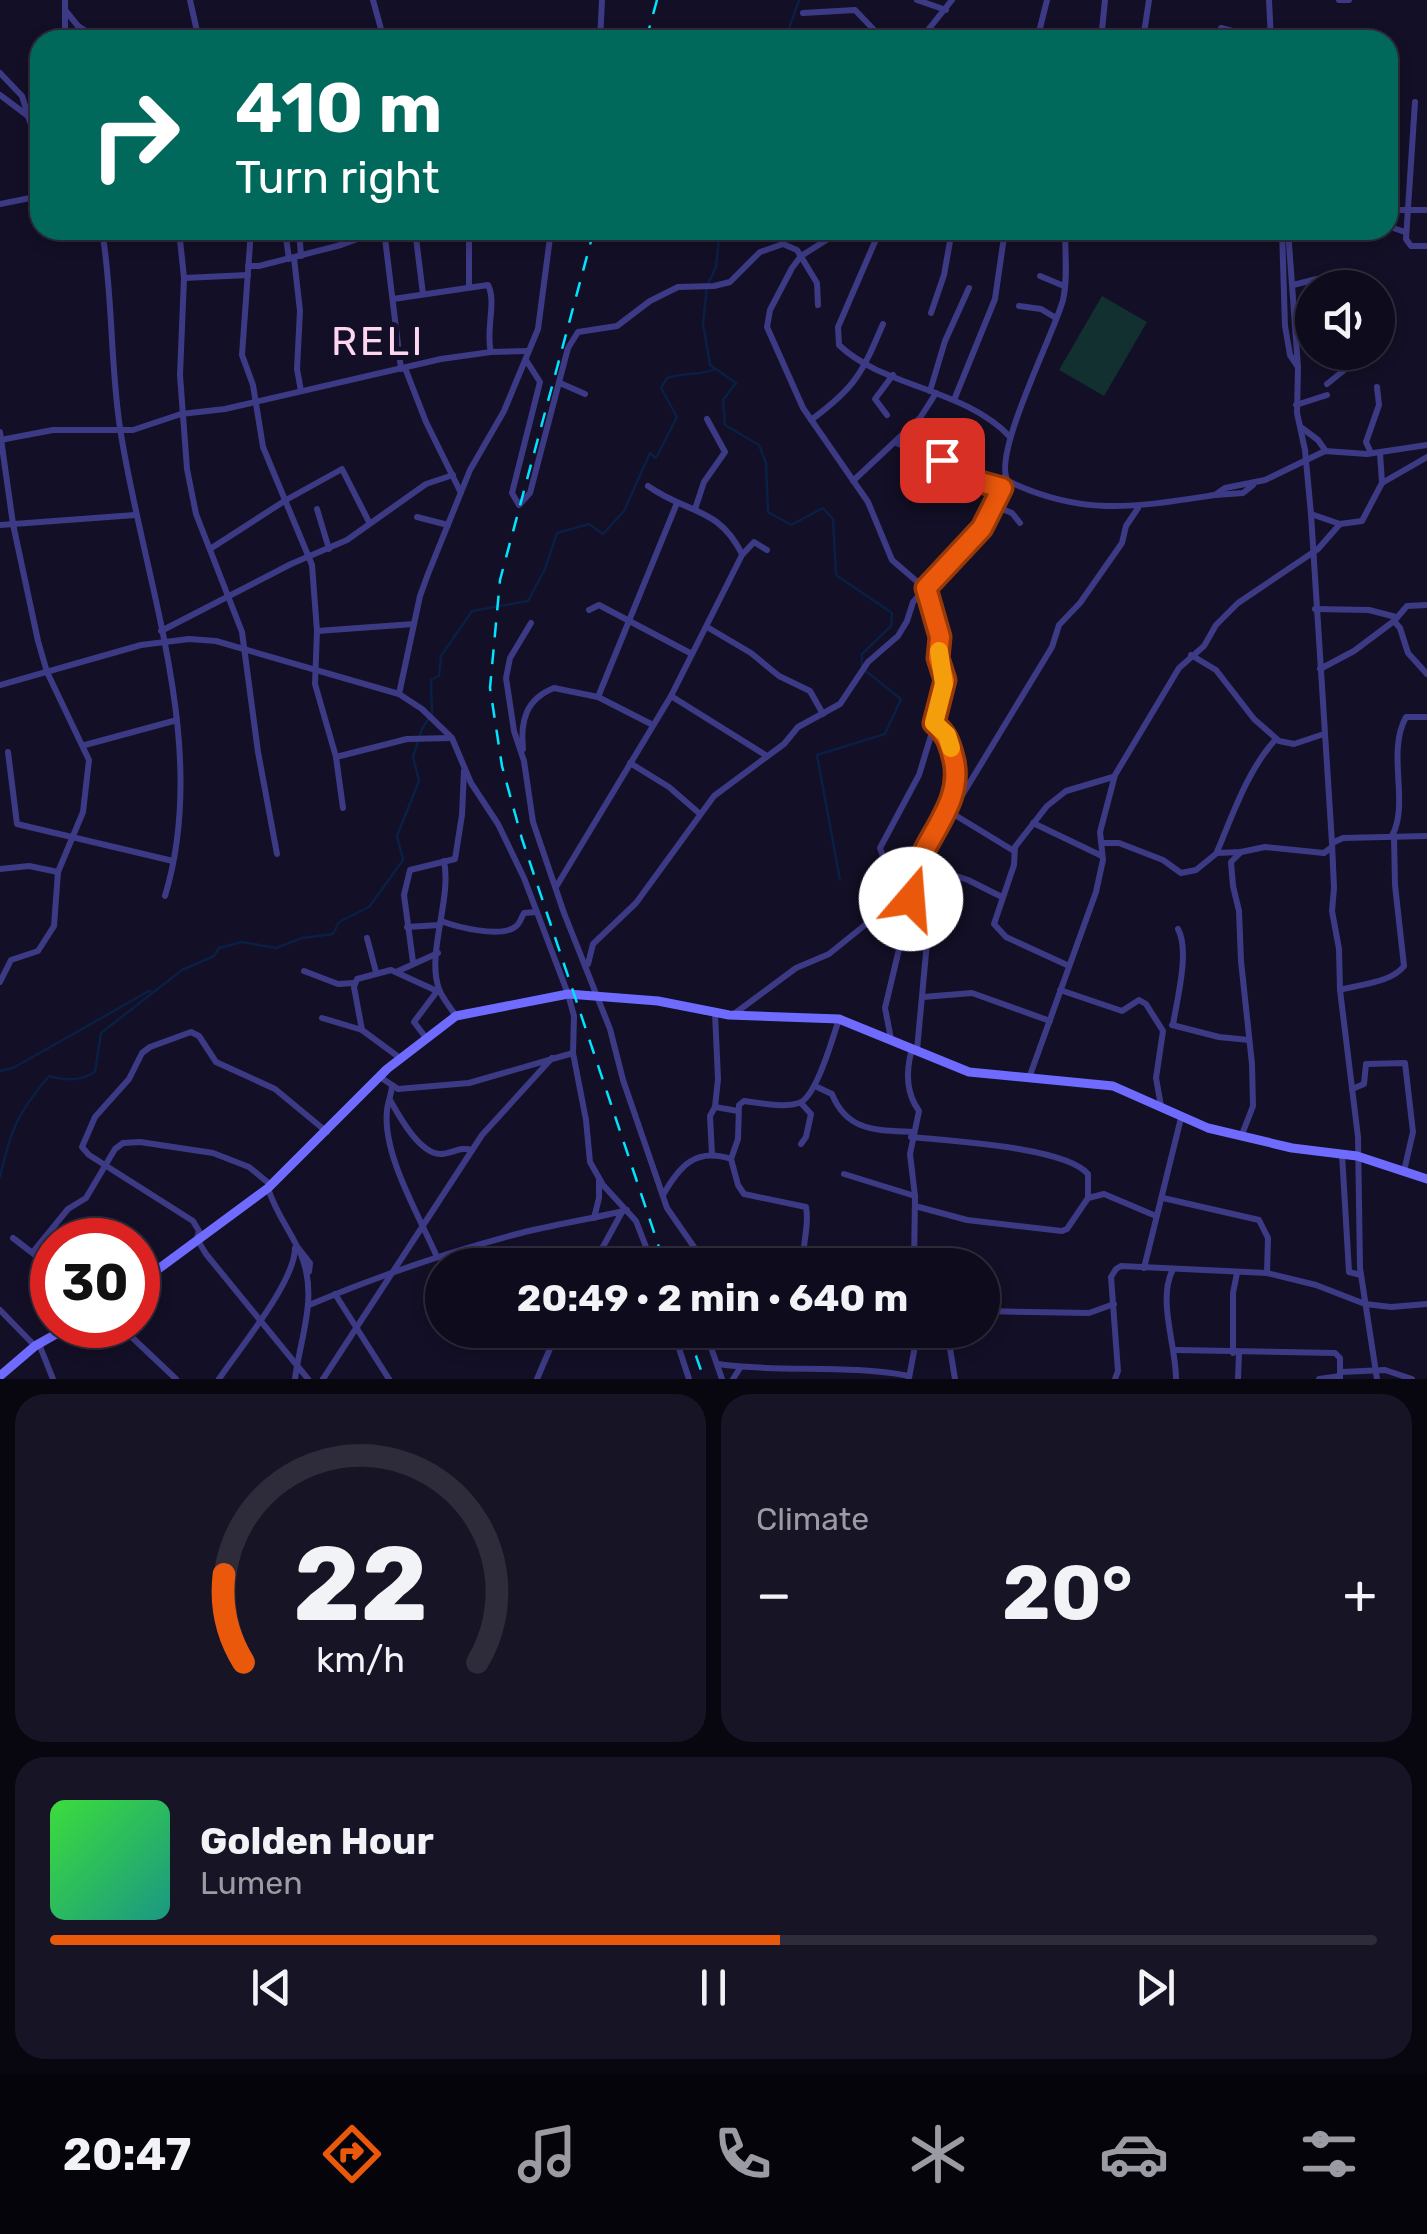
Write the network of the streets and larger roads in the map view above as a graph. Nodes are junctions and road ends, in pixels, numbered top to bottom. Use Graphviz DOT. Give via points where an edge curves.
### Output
graph roads {
  1 [pos="65,0"];
  2 [pos="190,0"];
  3 [pos="373,0"];
  4 [pos="602,0"];
  5 [pos="918,0"];
  6 [pos="952,0"];
  7 [pos="1047,0"];
  8 [pos="1105,0"];
  9 [pos="1150,0"];
  10 [pos="1269,0"];
  11 [pos="1339,0"];
  12 [pos="1349,0"];
  13 [pos="65,10"];
  14 [pos="946,10"];
  15 [pos="803,13"];
  16 [pos="1221,28"];
  17 [pos="65,30"];
  18 [pos="86,30"];
  19 [pos="197,30"];
  20 [pos="381,30"];
  21 [pos="600,30"];
  22 [pos="875,30"];
  23 [pos="929,30"];
  24 [pos="1040,30"];
  25 [pos="1102,30"];
  26 [pos="1145,30"];
  27 [pos="1229,30"];
  28 [pos="1270,30"];
  29 [pos="0,73"];
  30 [pos="0,95"];
  31 [pos="1415,102"];
  32 [pos="28,116"];
  33 [pos="30,122"];
  34 [pos="1414,127"];
  35 [pos="1426,128"];
  36 [pos="30,198"];
  37 [pos="0,204"];
  38 [pos="1398,210"];
  39 [pos="1407,210"];
  40 [pos="1427,210"];
  41 [pos="1398,230"];
  42 [pos="1405,232"];
  43 [pos="103,240"];
  44 [pos="179,240"];
  45 [pos="250,240"];
  46 [pos="288,240"];
  47 [pos="298,240"];
  48 [pos="352,240"];
  49 [pos="384,240"];
  50 [pos="416,240"];
  51 [pos="469,240"];
  52 [pos="550,240"];
  53 [pos="783,240"];
  54 [pos="826,240"];
  55 [pos="873,240"];
  56 [pos="950,240"];
  57 [pos="1004,240"];
  58 [pos="1065,240"];
  59 [pos="1285,240"];
  60 [pos="1286,240"];
  61 [pos="784,244"];
  62 [pos="1427,246"];
  63 [pos="801,256"];
  64 [pos="295,258"];
  65 [pos="248,270"];
  66 [pos="1040,276"];
  67 [pos="184,278"];
  68 [pos="1295,284"];
  69 [pos="468,285"];
  70 [pos="1292,285"];
  71 [pos="1064,286"];
  72 [pos="969,288"];
  73 [pos="424,294"];
  74 [pos="393,299"];
  75 [pos="818,305"];
  76 [pos="1019,306"];
  77 [pos="931,313"];
  78 [pos="1056,318"];
  79 [pos="883,324"];
  80 [pos="1295,335"];
  81 [pos="491,352"];
  82 [pos="527,356"];
  83 [pos="1295,362"];
  84 [pos="868,363"];
  85 [pos="403,368"];
  86 [pos="1298,370"];
  87 [pos="1344,370"];
  88 [pos="892,375"];
  89 [pos="560,383"];
  90 [pos="1328,384"];
  91 [pos="1377,387"];
  92 [pos="302,391"];
  93 [pos="933,392"];
  94 [pos="585,394"];
  95 [pos="1327,395"];
  96 [pos="954,400"];
  97 [pos="256,402"];
  98 [pos="1296,406"];
  99 [pos="182,414"];
  100 [pos="887,415"];
  101 [pos="707,419"];
  102 [pos="811,420"];
  103 [pos="1301,428"];
  104 [pos="120,430"];
  105 [pos="1,437"];
  106 [pos="1010,437"];
  107 [pos="896,443"];
  108 [pos="1427,446"];
  109 [pos="1325,451"];
  110 [pos="1376,453"];
  111 [pos="1427,457"];
  112 [pos="1305,458"];
  113 [pos="1293,465"];
  114 [pos="452,474"];
  115 [pos="1306,474"];
  116 [pos="1004,477"];
  117 [pos="853,481"];
  118 [pos="1382,484"];
  119 [pos="648,486"];
  120 [pos="1002,488"];
  121 [pos="461,492"];
  122 [pos="286,500"];
  123 [pos="677,503"];
  124 [pos="994,506"];
  125 [pos="1138,507"];
  126 [pos="317,509"];
  127 [pos="695,510"];
  128 [pos="1310,514"];
  129 [pos="136,515"];
  130 [pos="416,517"];
  131 [pos="369,522"];
  132 [pos="1020,523"];
  133 [pos="12,524"];
  134 [pos="1340,524"];
  135 [pos="448,525"];
  136 [pos="0,526"];
  137 [pos="330,548"];
  138 [pos="210,549"];
  139 [pos="767,550"];
  140 [pos="1313,553"];
  141 [pos="742,555"];
  142 [pos="310,556"];
  143 [pos="926,588"];
  144 [pos="230,597"];
  145 [pos="1427,605"];
  146 [pos="589,610"];
  147 [pos="1315,610"];
  148 [pos="1395,619"];
  149 [pos="530,623"];
  150 [pos="627,623"];
  151 [pos="414,624"];
  152 [pos="708,626"];
  153 [pos="161,631"];
  154 [pos="317,631"];
  155 [pos="162,642"];
  156 [pos="244,648"];
  157 [pos="692,654"];
  158 [pos="1191,655"];
  159 [pos="315,670"];
  160 [pos="1320,670"];
  161 [pos="47,672"];
  162 [pos="1427,674"];
  163 [pos="0,685"];
  164 [pos="399,694"];
  165 [pos="670,696"];
  166 [pos="598,697"];
  167 [pos="823,714"];
  168 [pos="1427,717"];
  169 [pos="176,720"];
  170 [pos="934,723"];
  171 [pos="654,725"];
  172 [pos="1324,734"];
  173 [pos="452,738"];
  174 [pos="1276,739"];
  175 [pos="85,745"];
  176 [pos="8,752"];
  177 [pos="767,756"];
  178 [pos="336,757"];
  179 [pos="524,761"];
  180 [pos="630,763"];
  181 [pos="464,769"];
  182 [pos="1116,775"];
  183 [pos="13,800"];
  184 [pos="0,802"];
  185 [pos="344,808"];
  186 [pos="700,814"];
  187 [pos="947,815"];
  188 [pos="1330,822"];
  189 [pos="1033,823"];
  190 [pos="73,835"];
  191 [pos="1427,836"];
  192 [pos="1393,837"];
  193 [pos="1348,838"];
  194 [pos="1103,842"];
  195 [pos="1332,845"];
  196 [pos="1014,851"];
  197 [pos="1242,852"];
  198 [pos="1217,853"];
  199 [pos="277,854"];
  200 [pos="1102,856"];
  201 [pos="173,861"];
  202 [pos="444,861"];
  203 [pos="923,864"];
  204 [pos="0,869"];
  205 [pos="58,872"];
  206 [pos="910,882"];
  207 [pos="556,888"];
  208 [pos="166,896"];
  209 [pos="1002,896"];
  210 [pos="911,899"];
  211 [pos="538,912"];
  212 [pos="441,923"];
  213 [pos="407,927"];
  214 [pos="1178,929"];
  215 [pos="367,938"];
  216 [pos="438,953"];
  217 [pos="413,962"];
  218 [pos="1067,965"];
  219 [pos="586,970"];
  220 [pos="304,971"];
  221 [pos="376,972"];
  222 [pos="396,972"];
  223 [pos="0,982"];
  224 [pos="354,983"];
  225 [pos="438,990"];
  226 [pos="1060,990"];
  227 [pos="1340,990"];
  228 [pos="568,994"];
  229 [pos="596,996"];
  230 [pos="923,997"];
  231 [pos="716,1012"];
  232 [pos="732,1015"];
  233 [pos="456,1016"];
  234 [pos="322,1018"];
  235 [pos="839,1019"];
  236 [pos="1050,1021"];
  237 [pos="1173,1025"];
  238 [pos="362,1030"];
  239 [pos="1164,1031"];
  240 [pos="427,1039"];
  241 [pos="891,1039"];
  242 [pos="1249,1040"];
  243 [pos="915,1049"];
  244 [pos="573,1053"];
  245 [pos="400,1058"];
  246 [pos="552,1058"];
  247 [pos="380,1077"];
  248 [pos="1029,1079"];
  249 [pos="392,1086"];
  250 [pos="815,1086"];
  251 [pos="1352,1089"];
  252 [pos="390,1099"];
  253 [pos="802,1103"];
  254 [pos="715,1107"];
  255 [pos="1162,1108"];
  256 [pos="738,1111"];
  257 [pos="1181,1118"];
  258 [pos="327,1132"];
  259 [pos="912,1135"];
  260 [pos="1240,1137"];
  261 [pos="800,1144"];
  262 [pos="472,1150"];
  263 [pos="1342,1154"];
  264 [pos="712,1155"];
  265 [pos="1357,1156"];
  266 [pos="731,1159"];
  267 [pos="106,1166"];
  268 [pos="1404,1171"];
  269 [pos="844,1174"];
  270 [pos="1427,1179"];
  271 [pos="599,1180"];
  272 [pos="270,1187"];
  273 [pos="663,1195"];
  274 [pos="915,1196"];
  275 [pos="1088,1198"];
  276 [pos="1163,1198"];
  277 [pos="915,1206"];
  278 [pos="625,1210"];
  279 [pos="1156,1216"];
  280 [pos="61,1218"];
  281 [pos="593,1219"];
  282 [pos="422,1230"];
  283 [pos="13,1238"];
  284 [pos="197,1239"];
  285 [pos="297,1246"];
  286 [pos="432,1248"];
  287 [pos="469,1248"];
  288 [pos="603,1248"];
  289 [pos="646,1248"];
  290 [pos="693,1248"];
  291 [pos="804,1248"];
  292 [pos="914,1248"];
  293 [pos="30,1250"];
  294 [pos="425,1261"];
  295 [pos="160,1267"];
  296 [pos="1144,1268"];
  297 [pos="1174,1268"];
  298 [pos="395,1271"];
  299 [pos="1237,1273"];
  300 [pos="1267,1273"];
  301 [pos="1361,1275"];
  302 [pos="334,1294"];
  303 [pos="1114,1304"];
  304 [pos="1365,1304"];
  305 [pos="1427,1304"];
  306 [pos="309,1306"];
  307 [pos="0,1310"];
  308 [pos="1000,1311"];
  309 [pos="260,1320"];
  310 [pos="356,1330"];
  311 [pos="30,1338"];
  312 [pos="32,1348"];
  313 [pos="38,1348"];
  314 [pos="143,1348"];
  315 [pos="551,1348"];
  316 [pos="680,1348"];
  317 [pos="712,1348"];
  318 [pos="915,1348"];
  319 [pos="950,1348"];
  320 [pos="1176,1350"];
  321 [pos="1236,1354"];
  322 [pos="718,1364"];
  323 [pos="5,1366"];
  324 [pos="296,1367"];
  325 [pos="740,1368"];
  326 [pos="1376,1369"];
  327 [pos="0,1376"];
  328 [pos="887,1376"];
  329 [pos="1340,1376"];
  330 [pos="909,1378"];
  331 [pos="53,1379"];
  332 [pos="176,1379"];
  333 [pos="219,1379"];
  334 [pos="295,1379"];
  335 [pos="308,1379"];
  336 [pos="324,1379"];
  337 [pos="389,1379"];
  338 [pos="538,1379"];
  339 [pos="689,1379"];
  340 [pos="722,1379"];
  341 [pos="734,1379"];
  342 [pos="956,1379"];
  343 [pos="1115,1379"];
  344 [pos="1176,1379"];
  345 [pos="1238,1379"];
  346 [pos="1320,1379"];
  347 [pos="1377,1379"];
  348 [pos="1412,1379"];
  1 -- 13 [label="street"];
  2 -- 19 [label="street"];
  3 -- 20 [label="street"];
  4 -- 21 [label="street"];
  5 -- 14 [label="street"];
  6 -- 14 [label="street"];
  7 -- 24 [label="street"];
  8 -- 25 [label="street"];
  9 -- 26 [label="street"];
  10 -- 28 [label="street"];
  11 -- 12 [label="street"];
  13 -- 17 [label="street"];
  13 -- 18 [label="street"];
  14 -- 23 [label="street"];
  15 -- 22 [label="street" via="855,10"];
  16 -- 27 [label="street"];
  29 -- 32 [label="street" via="22,96"];
  30 -- 32 [label="street"];
  31 -- 34 [label="street"];
  32 -- 33 [label="street"];
  34 -- 35 [label="street"];
  34 -- 39 [label="street"];
  36 -- 37 [label="street"];
  38 -- 39 [label="street"];
  39 -- 40 [label="street"];
  39 -- 42 [label="street"];
  41 -- 42 [label="street"];
  42 -- 62 [label="street" via="1408,245"];
  43 -- 104 [label="street"];
  44 -- 67 [label="street"];
  45 -- 65 [label="street"];
  46 -- 64 [label="street"];
  47 -- 64 [label="street"];
  48 -- 64 [label="street"];
  49 -- 74 [label="street"];
  50 -- 73 [label="street"];
  51 -- 69 [label="street"];
  52 -- 82 [label="street" via="540,322"];
  53 -- 61 [label="street"];
  54 -- 63 [label="street"];
  55 -- 84 [label="street" via="836,333 843,350"];
  56 -- 77 [label="street"];
  57 -- 96 [label="street" via="995,299"];
  58 -- 71 [label="street"];
  59 -- 83 [label="street" via="1285,326"];
  60 -- 70 [label="street"];
  61 -- 63 [label="street"];
  61 -- 89 [label="street" via="764,250 738,279 670,289 617,326 578,332"];
  63 -- 75 [label="street" via="816,283"];
  63 -- 102 [label="street" via="767,327"];
  64 -- 65 [label="street"];
  64 -- 92 [label="street"];
  65 -- 67 [label="street"];
  65 -- 97 [label="street" via="242,356"];
  66 -- 71 [label="street"];
  67 -- 99 [label="street"];
  68 -- 70 [label="street"];
  69 -- 73 [label="street"];
  69 -- 81 [label="street" via="491,288"];
  70 -- 80 [label="street"];
  71 -- 78 [label="street"];
  72 -- 93 [label="street" via="945,341"];
  73 -- 74 [label="street"];
  74 -- 85 [label="street"];
  76 -- 78 [label="street"];
  78 -- 106 [label="street"];
  79 -- 84 [label="street"];
  81 -- 82 [label="street"];
  81 -- 85 [label="street"];
  82 -- 89 [label="street" via="540,382 512,494 518,505 528,498"];
  82 -- 121 [label="street"];
  84 -- 88 [label="street"];
  84 -- 102 [label="street"];
  85 -- 92 [label="street"];
  85 -- 114 [label="street"];
  86 -- 98 [label="street"];
  87 -- 90 [label="street"];
  88 -- 93 [label="street"];
  88 -- 100 [label="street" via="876,399"];
  89 -- 94 [label="street"];
  91 -- 110 [label="street" via="1379,406 1366,442"];
  92 -- 97 [label="street"];
  93 -- 96 [label="street"];
  93 -- 107 [label="street" via="925,412"];
  95 -- 98 [label="street"];
  96 -- 106 [label="street"];
  97 -- 99 [label="street"];
  97 -- 122 [label="street" via="263,448"];
  98 -- 103 [label="street"];
  99 -- 104 [label="street"];
  99 -- 138 [label="street" via="193,498"];
  101 -- 127 [label="street" via="724,452"];
  102 -- 117 [label="street"];
  103 -- 109 [label="street"];
  103 -- 112 [label="street"];
  104 -- 105 [label="street"];
  104 -- 129 [label="street"];
  105 -- 133 [label="street"];
  106 -- 116 [label="street"];
  107 -- 117 [label="street"];
  107 -- 120 [label="street"];
  108 -- 110 [label="street"];
  109 -- 110 [label="street"];
  109 -- 112 [label="street"];
  110 -- 118 [label="street"];
  111 -- 118 [label="street"];
  112 -- 113 [label="street"];
  112 -- 115 [label="street"];
  113 -- 115 [label="street"];
  113 -- 125 [label="street" via="1215,495"];
  114 -- 121 [label="street"];
  114 -- 131 [label="street"];
  115 -- 128 [label="street"];
  116 -- 120 [label="street"];
  116 -- 125 [label="street" via="1074,503"];
  117 -- 143 [label="street" via="892,560"];
  118 -- 134 [label="street" via="1362,521"];
  119 -- 123 [label="street"];
  120 -- 124 [label="street"];
  121 -- 135 [label="street"];
  122 -- 131 [label="street" via="342,469"];
  122 -- 138 [label="street"];
  122 -- 142 [label="street"];
  123 -- 127 [label="street"];
  123 -- 150 [label="street"];
  124 -- 132 [label="street"];
  124 -- 143 [label="street"];
  125 -- 187 [label="street" via="1122,543 1059,626"];
  126 -- 137 [label="street"];
  127 -- 141 [label="street" via="716,518"];
  128 -- 134 [label="street"];
  128 -- 140 [label="street"];
  129 -- 133 [label="street"];
  129 -- 153 [label="street"];
  130 -- 135 [label="street"];
  131 -- 137 [label="street"];
  133 -- 136 [label="street"];
  133 -- 161 [label="street"];
  134 -- 140 [label="street"];
  135 -- 151 [label="street"];
  137 -- 142 [label="street"];
  138 -- 144 [label="street"];
  139 -- 141 [label="street" via="754,542"];
  140 -- 147 [label="street"];
  140 -- 158 [label="street" via="1238,603"];
  141 -- 152 [label="street"];
  142 -- 144 [label="street"];
  142 -- 154 [label="street"];
  143 -- 167 [label="street" via="898,636 868,662 840,704"];
  143 -- 170 [label="street" via="945,680"];
  144 -- 153 [label="street"];
  144 -- 156 [label="street"];
  145 -- 148 [label="street" via="1407,606"];
  146 -- 150 [label="street" via="598,605"];
  147 -- 148 [label="street" via="1369,610"];
  147 -- 160 [label="street"];
  148 -- 160 [label="street"];
  148 -- 162 [label="street" via="1408,653"];
  149 -- 179 [label="street" via="506,678"];
  150 -- 157 [label="street"];
  150 -- 166 [label="street"];
  151 -- 154 [label="street"];
  151 -- 164 [label="street"];
  152 -- 157 [label="street"];
  152 -- 167 [label="street" via="810,691"];
  153 -- 155 [label="street"];
  154 -- 159 [label="street"];
  155 -- 156 [label="street"];
  155 -- 161 [label="street"];
  155 -- 169 [label="street"];
  156 -- 159 [label="street"];
  156 -- 199 [label="street"];
  157 -- 165 [label="street"];
  158 -- 174 [label="street" via="1216,670"];
  158 -- 182 [label="street"];
  159 -- 164 [label="street"];
  159 -- 178 [label="street"];
  160 -- 172 [label="street"];
  161 -- 163 [label="street"];
  161 -- 175 [label="street"];
  164 -- 173 [label="street"];
  165 -- 171 [label="street"];
  165 -- 177 [label="street"];
  166 -- 171 [label="street"];
  166 -- 179 [label="street" via="554,688 532,702 523,718"];
  167 -- 177 [label="street"];
  168 -- 192 [label="street" via="1406,717 1399,733"];
  169 -- 175 [label="street"];
  169 -- 201 [label="street" via="180,783"];
  170 -- 187 [label="street" via="947,735 957,770"];
  170 -- 206 [label="street" via="920,775 880,848 888,870"];
  171 -- 180 [label="street"];
  172 -- 174 [label="street" via="1294,744"];
  172 -- 188 [label="street"];
  173 -- 178 [label="street" via="407,739"];
  173 -- 181 [label="street"];
  174 -- 198 [label="street" via="1238,801"];
  175 -- 190 [label="street" via="88,794"];
  176 -- 183 [label="street"];
  177 -- 186 [label="street"];
  178 -- 185 [label="street"];
  179 -- 207 [label="street" via="529,807"];
  180 -- 186 [label="street"];
  180 -- 207 [label="street"];
  181 -- 202 [label="street" via="455,859"];
  181 -- 211 [label="street"];
  182 -- 189 [label="street" via="1060,794"];
  182 -- 194 [label="street" via="1100,830"];
  183 -- 184 [label="street"];
  183 -- 190 [label="street" via="17,824"];
  186 -- 219 [label="street" via="636,904 593,944"];
  187 -- 196 [label="street"];
  187 -- 203 [label="street"];
  188 -- 193 [label="street"];
  188 -- 195 [label="street"];
  189 -- 196 [label="street"];
  189 -- 200 [label="street"];
  190 -- 201 [label="street"];
  190 -- 205 [label="street"];
  191 -- 192 [label="street"];
  192 -- 193 [label="street"];
  192 -- 227 [label="street" via="1404,966 1388,978"];
  193 -- 195 [label="street"];
  194 -- 198 [label="street" via="1182,873"];
  194 -- 200 [label="street"];
  195 -- 197 [label="street" via="1324,854 1265,847"];
  195 -- 227 [label="street"];
  196 -- 209 [label="street"];
  197 -- 198 [label="street"];
  197 -- 242 [label="street" via="1231,872"];
  200 -- 218 [label="street" via="1096,892"];
  201 -- 208 [label="street"];
  202 -- 212 [label="street"];
  202 -- 213 [label="street" via="410,870"];
  203 -- 206 [label="street"];
  203 -- 209 [label="street"];
  203 -- 230 [label="street" via="931,899"];
  204 -- 205 [label="street"];
  205 -- 223 [label="street" via="54,926 38,951 11,960"];
  206 -- 210 [label="street"];
  207 -- 219 [label="street"];
  209 -- 218 [label="street" via="995,928"];
  210 -- 232 [label="street" via="886,908 829,954 800,965"];
  210 -- 241 [label="street" via="885,1008"];
  211 -- 212 [label="street" via="524,913 515,927"];
  211 -- 228 [label="street"];
  212 -- 213 [label="street"];
  212 -- 216 [label="street"];
  213 -- 217 [label="street"];
  214 -- 237 [label="street" via="1184,955"];
  215 -- 221 [label="street"];
  216 -- 217 [label="street"];
  216 -- 225 [label="street"];
  217 -- 222 [label="street"];
  218 -- 226 [label="street"];
  219 -- 229 [label="street"];
  220 -- 224 [label="street"];
  221 -- 222 [label="street"];
  221 -- 224 [label="street"];
  222 -- 225 [label="street"];
  224 -- 238 [label="street"];
  225 -- 233 [label="street"];
  225 -- 240 [label="street" via="414,1022"];
  226 -- 236 [label="street"];
  226 -- 239 [label="street" via="1123,1012 1141,1000"];
  227 -- 251 [label="street"];
  228 -- 229 [label="street"];
  228 -- 233 [label="street"];
  228 -- 244 [label="street"];
  229 -- 231 [label="street"];
  229 -- 273 [label="street"];
  230 -- 236 [label="street" via="972,993"];
  230 -- 243 [label="street"];
  231 -- 232 [label="street"];
  231 -- 254 [label="street"];
  232 -- 235 [label="street"];
  233 -- 240 [label="street"];
  234 -- 238 [label="street"];
  235 -- 241 [label="street"];
  235 -- 250 [label="street"];
  236 -- 248 [label="street"];
  237 -- 239 [label="street"];
  237 -- 242 [label="street"];
  238 -- 245 [label="street"];
  239 -- 255 [label="street" via="1156,1078"];
  240 -- 245 [label="street"];
  241 -- 243 [label="street"];
  242 -- 260 [label="street" via="1253,1106"];
  243 -- 248 [label="street" via="969,1072"];
  243 -- 259 [label="street" via="908,1066 909,1094 919,1111"];
  244 -- 246 [label="street"];
  244 -- 271 [label="street" via="588,1155"];
  245 -- 247 [label="street"];
  246 -- 249 [label="street" via="469,1083"];
  246 -- 262 [label="street"];
  247 -- 249 [label="street"];
  247 -- 258 [label="street"];
  248 -- 255 [label="street" via="1113,1086"];
  249 -- 252 [label="street"];
  250 -- 253 [label="street"];
  250 -- 259 [label="street" via="832,1094 840,1113 868,1128"];
  251 -- 265 [label="street"];
  251 -- 268 [label="street" via="1364,1084 1366,1064 1406,1063 1413,1132"];
  252 -- 262 [label="street" via="430,1151"];
  252 -- 282 [label="street" via="387,1130"];
  253 -- 256 [label="street" via="742,1102"];
  253 -- 261 [label="street" via="811,1114"];
  254 -- 256 [label="street"];
  254 -- 264 [label="street"];
  255 -- 257 [label="street"];
  256 -- 266 [label="street"];
  257 -- 260 [label="street"];
  257 -- 276 [label="street"];
  258 -- 267 [label="street" via="275,1090 216,1062 191,1032 146,1050 89,1125 82,1147"];
  258 -- 272 [label="street"];
  259 -- 274 [label="street"];
  259 -- 275 [label="street" via="1020,1148 1074,1163 1088,1174"];
  260 -- 263 [label="street"];
  262 -- 282 [label="street"];
  263 -- 265 [label="street"];
  263 -- 301 [label="street" via="1349,1272"];
  264 -- 266 [label="street"];
  264 -- 273 [label="street" via="684,1164"];
  265 -- 268 [label="street"];
  265 -- 301 [label="street"];
  266 -- 291 [label="street" via="744,1194 806,1207"];
  267 -- 272 [label="street" via="123,1143 190,1148 249,1166"];
  267 -- 280 [label="street" via="83,1202"];
  267 -- 284 [label="street" via="188,1216 198,1226"];
  268 -- 270 [label="street"];
  269 -- 274 [label="street"];
  271 -- 278 [label="street"];
  271 -- 281 [label="street"];
  272 -- 284 [label="street"];
  272 -- 285 [label="street" via="274,1208"];
  273 -- 290 [label="street"];
  274 -- 277 [label="street"];
  275 -- 277 [label="street" via="1062,1231 967,1220"];
  275 -- 279 [label="street" via="1106,1195"];
  276 -- 279 [label="street"];
  276 -- 300 [label="street" via="1259,1220 1268,1238"];
  277 -- 292 [label="street"];
  278 -- 281 [label="street"];
  278 -- 288 [label="street"];
  278 -- 289 [label="street"];
  279 -- 296 [label="street"];
  281 -- 287 [label="street"];
  282 -- 286 [label="street"];
  282 -- 298 [label="street"];
  283 -- 293 [label="street"];
  284 -- 295 [label="street"];
  284 -- 309 [label="street"];
  285 -- 306 [label="street"];
  285 -- 309 [label="street" via="291,1270"];
  294 -- 298 [label="street"];
  296 -- 297 [label="street"];
  296 -- 303 [label="street" via="1116,1269"];
  297 -- 299 [label="street"];
  297 -- 320 [label="street" via="1166,1298"];
  298 -- 302 [label="street"];
  298 -- 310 [label="street"];
  299 -- 300 [label="street"];
  299 -- 321 [label="street"];
  300 -- 304 [label="street"];
  301 -- 304 [label="street"];
  302 -- 306 [label="street"];
  302 -- 310 [label="street"];
  303 -- 308 [label="street" via="1089,1313"];
  303 -- 343 [label="street"];
  304 -- 305 [label="street"];
  304 -- 326 [label="street"];
  306 -- 324 [label="street"];
  307 -- 311 [label="street"];
  309 -- 324 [label="street"];
  309 -- 333 [label="street"];
  310 -- 336 [label="street"];
  310 -- 337 [label="street"];
  312 -- 323 [label="street"];
  313 -- 331 [label="street"];
  314 -- 332 [label="street"];
  315 -- 338 [label="street"];
  316 -- 339 [label="street"];
  317 -- 322 [label="street"];
  318 -- 330 [label="street"];
  319 -- 342 [label="street"];
  320 -- 321 [label="street"];
  320 -- 344 [label="street"];
  321 -- 329 [label="street" via="1335,1353"];
  321 -- 345 [label="street"];
  322 -- 325 [label="street"];
  322 -- 340 [label="street"];
  323 -- 327 [label="street"];
  324 -- 334 [label="street"];
  324 -- 335 [label="street"];
  325 -- 328 [label="street"];
  325 -- 341 [label="street"];
  326 -- 329 [label="street"];
  326 -- 347 [label="street"];
  326 -- 348 [label="street"];
  328 -- 330 [label="street"];
  329 -- 346 [label="street"];
}
